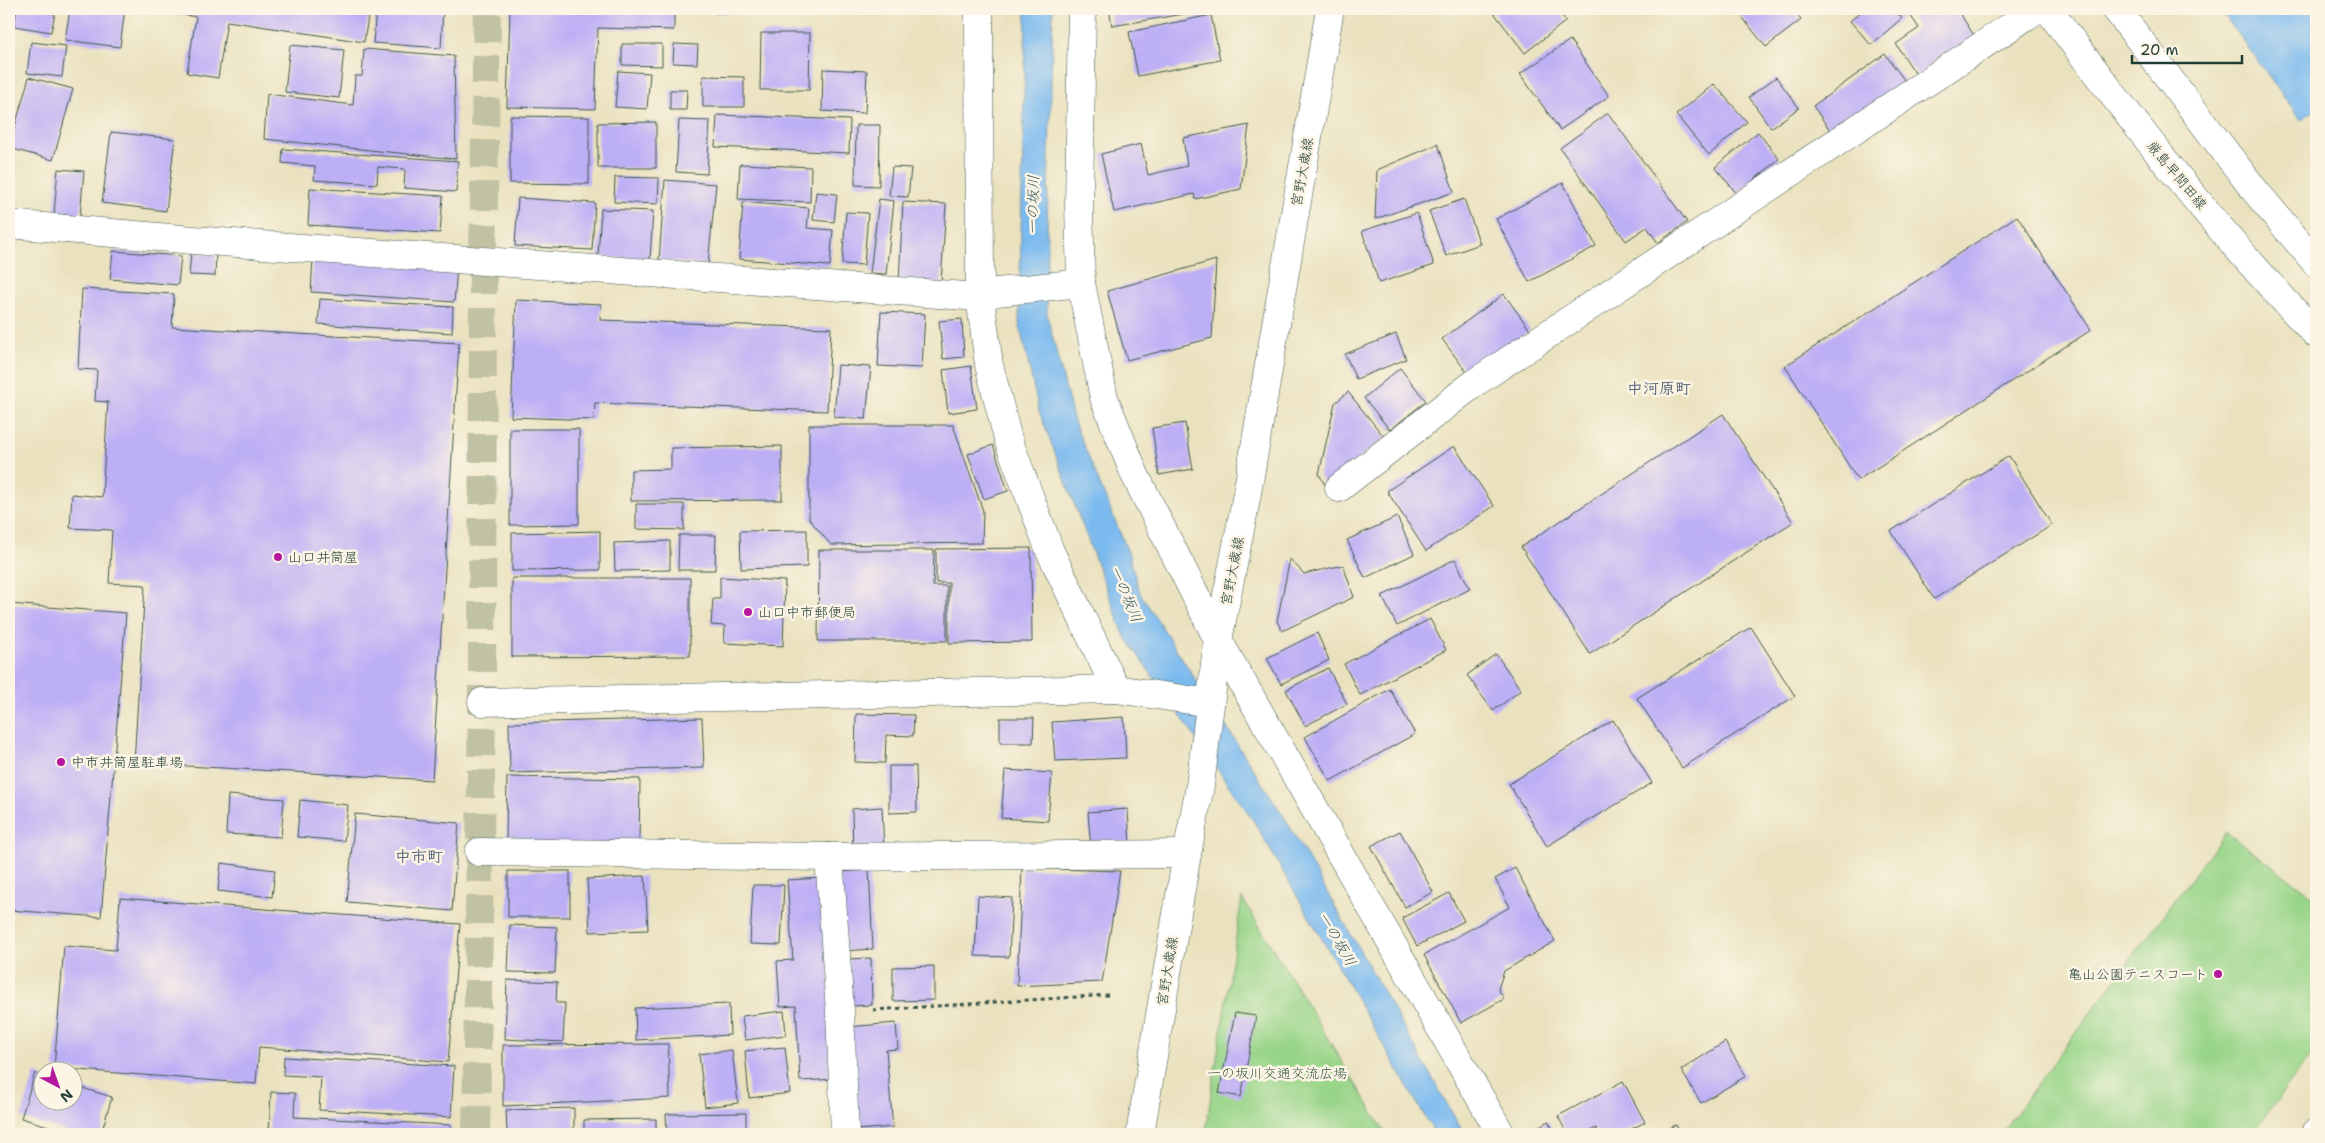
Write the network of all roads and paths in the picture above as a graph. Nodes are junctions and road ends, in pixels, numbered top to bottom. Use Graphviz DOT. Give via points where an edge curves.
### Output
graph roads {
  1 [pos="979,9"];
  2 [pos="1082,9"];
  3 [pos="1330,9"];
  4 [pos="2037,9"];
  5 [pos="2048,9"];
  6 [pos="2116,9"];
  7 [pos="9,224"];
  8 [pos="2316,264"];
  9 [pos="1081,283"];
  10 [pos="989,295"];
  11 [pos="2316,334"];
  12 [pos="1339,488"];
  13 [pos="1218,640"];
  14 [pos="1116,689"];
  15 [pos="482,702"];
  16 [pos="1210,703"];
  17 [pos="479,852"];
  18 [pos="1187,854"];
  19 [pos="829,857"];
  20 [pos="1108,995"];
  21 [pos="840,1012"];
  22 [pos="845,1134"];
  23 [pos="1140,1134"];
  24 [pos="1501,1134"];
  1 -- 10 [label="street"];
  2 -- 9 [label="street"];
  3 -- 13 [label="street, 宮野大歳線" via="1247,495"];
  4 -- 12 [label="street" via="1476,382"];
  5 -- 11 [label="street, 厳島早間田線" via="2167,164"];
  6 -- 8 [label="street" via="2256,192"];
  7 -- 10 [label="street" via="193,240"];
  9 -- 10 [label="street"];
  9 -- 13 [label="street" via="1104,398 1135,475"];
  10 -- 14 [label="street" via="988,365 1008,439 1050,551"];
  13 -- 16 [label="street, 宮野大歳線"];
  13 -- 24 [label="street"];
  14 -- 15 [label="street"];
  14 -- 16 [label="street"];
  16 -- 18 [label="street, 宮野大歳線"];
  17 -- 19 [label="street"];
  18 -- 19 [label="street"];
  18 -- 23 [label="street, 宮野大歳線"];
  19 -- 21 [label="street"];
  20 -- 21 [label="path"];
  21 -- 22 [label="street"];
}
